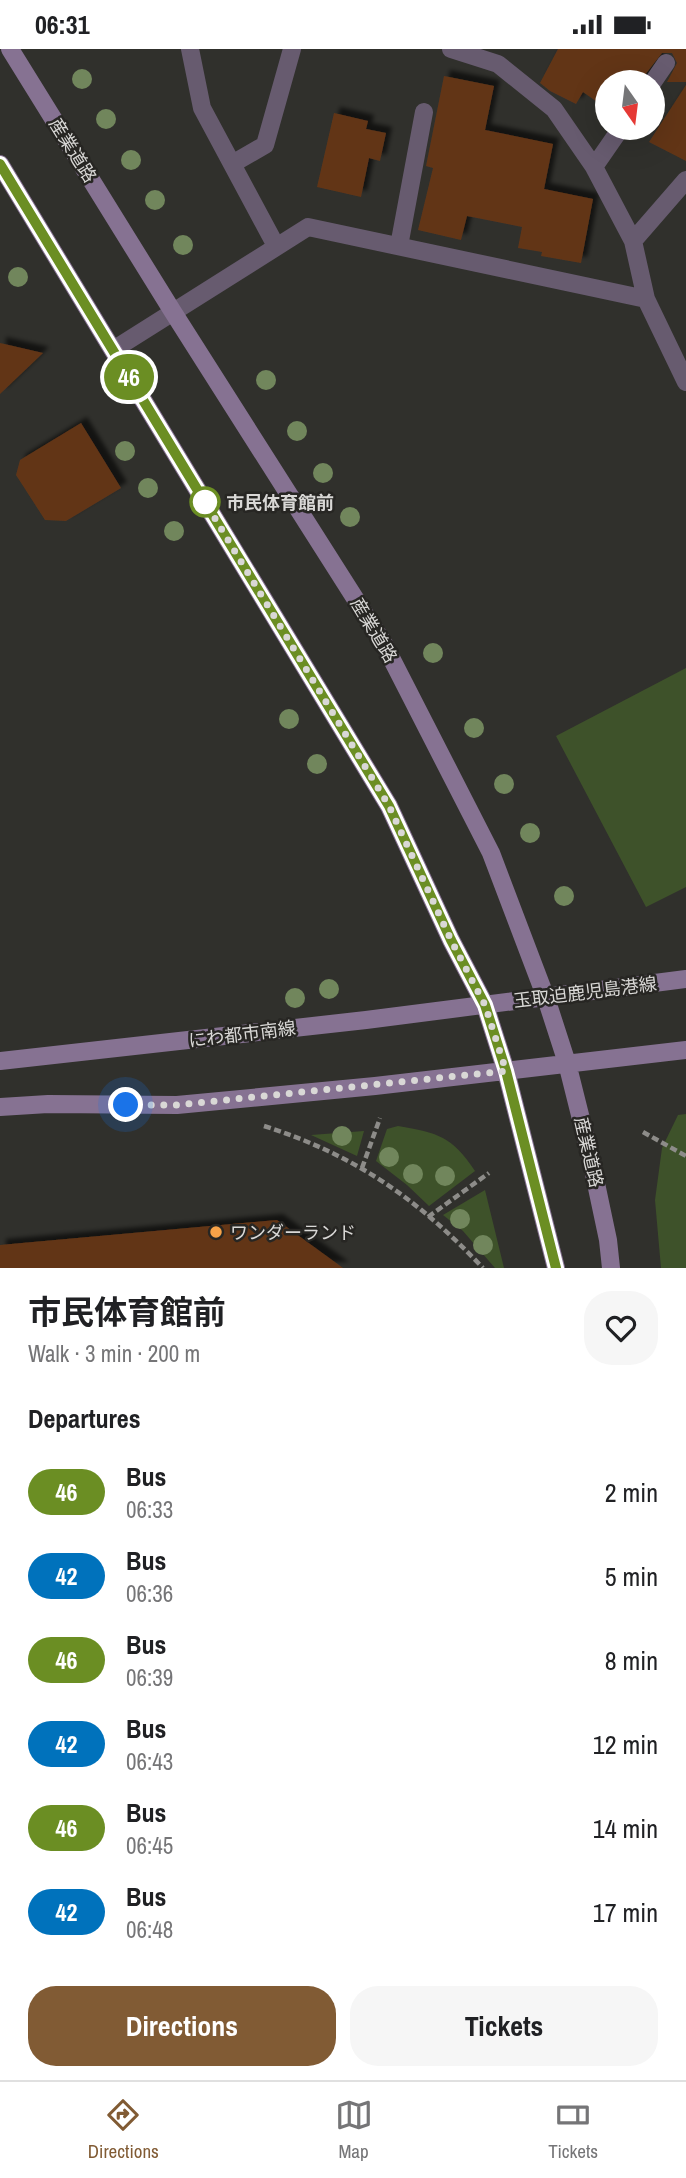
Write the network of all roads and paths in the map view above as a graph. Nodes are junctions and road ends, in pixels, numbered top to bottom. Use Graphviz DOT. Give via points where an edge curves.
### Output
graph roads {
  1 [pos="10,49"];
  2 [pos="190,49"];
  3 [pos="292,49"];
  4 [pos="451,49"];
  5 [pos="502,56"];
  6 [pos="666,63"];
  7 [pos="661,70"];
  8 [pos="424,112"];
  9 [pos="613,140"];
  10 [pos="0,164"];
  11 [pos="232,164"];
  12 [pos="594,167"];
  13 [pos="686,180"];
  14 [pos="633,241"];
  15 [pos="276,246"];
  16 [pos="399,246"];
  17 [pos="646,299"];
  18 [pos="173,312"];
  19 [pos="113,350"];
  20 [pos="686,383"];
  21 [pos="686,979"];
  22 [pos="546,998"];
  23 [pos="485,1005"];
  24 [pos="686,1050"];
  25 [pos="0,1061"];
  26 [pos="567,1063"];
  27 [pos="506,1071"];
  28 [pos="0,1107"];
  29 [pos="380,1118"];
  30 [pos="264,1126"];
  31 [pos="643,1132"];
  32 [pos="686,1155"];
  33 [pos="362,1168"];
  34 [pos="489,1173"];
  35 [pos="428,1217"];
  36 [pos="483,1268"];
  37 [pos="556,1268"];
  38 [pos="611,1268"];
  1 -- 18 [label="main road, 産業道路"];
  2 -- 11 [label="street" via="202,108"];
  3 -- 11 [label="street" via="265,145"];
  4 -- 5 [label="street"];
  5 -- 12 [label="street" via="554,109"];
  6 -- 7 [label="street"];
  8 -- 16 [label="street"];
  9 -- 12 [label="street"];
  10 -- 19 [label="main road"];
  11 -- 15 [label="street"];
  12 -- 14 [label="street"];
  13 -- 14 [label="street"];
  14 -- 17 [label="street"];
  15 -- 16 [label="street" via="308,227"];
  15 -- 18 [label="street"];
  16 -- 17 [label="street"];
  17 -- 20 [label="street"];
  18 -- 19 [label="street"];
  18 -- 22 [label="main road, 産業道路" via="384,644 491,853"];
  19 -- 23 [label="main road" via="389,806"];
  21 -- 22 [label="main road, 玉取迫鹿児島港線"];
  22 -- 23 [label="main road, 玉取迫鹿児島港線"];
  22 -- 26 [label="main road, 産業道路"];
  23 -- 25 [label="main road, にわ都市南線"];
  23 -- 27 [label="main road"];
  24 -- 26 [label="main road"];
  26 -- 27 [label="main road"];
  26 -- 38 [label="main road, 産業道路"];
  27 -- 28 [label="main road" via="177,1105"];
  27 -- 37 [label="main road"];
  29 -- 33 [label="path"];
  30 -- 33 [label="path"];
  31 -- 32 [label="path"];
  33 -- 35 [label="path"];
  34 -- 35 [label="path"];
  35 -- 36 [label="path"];
}
